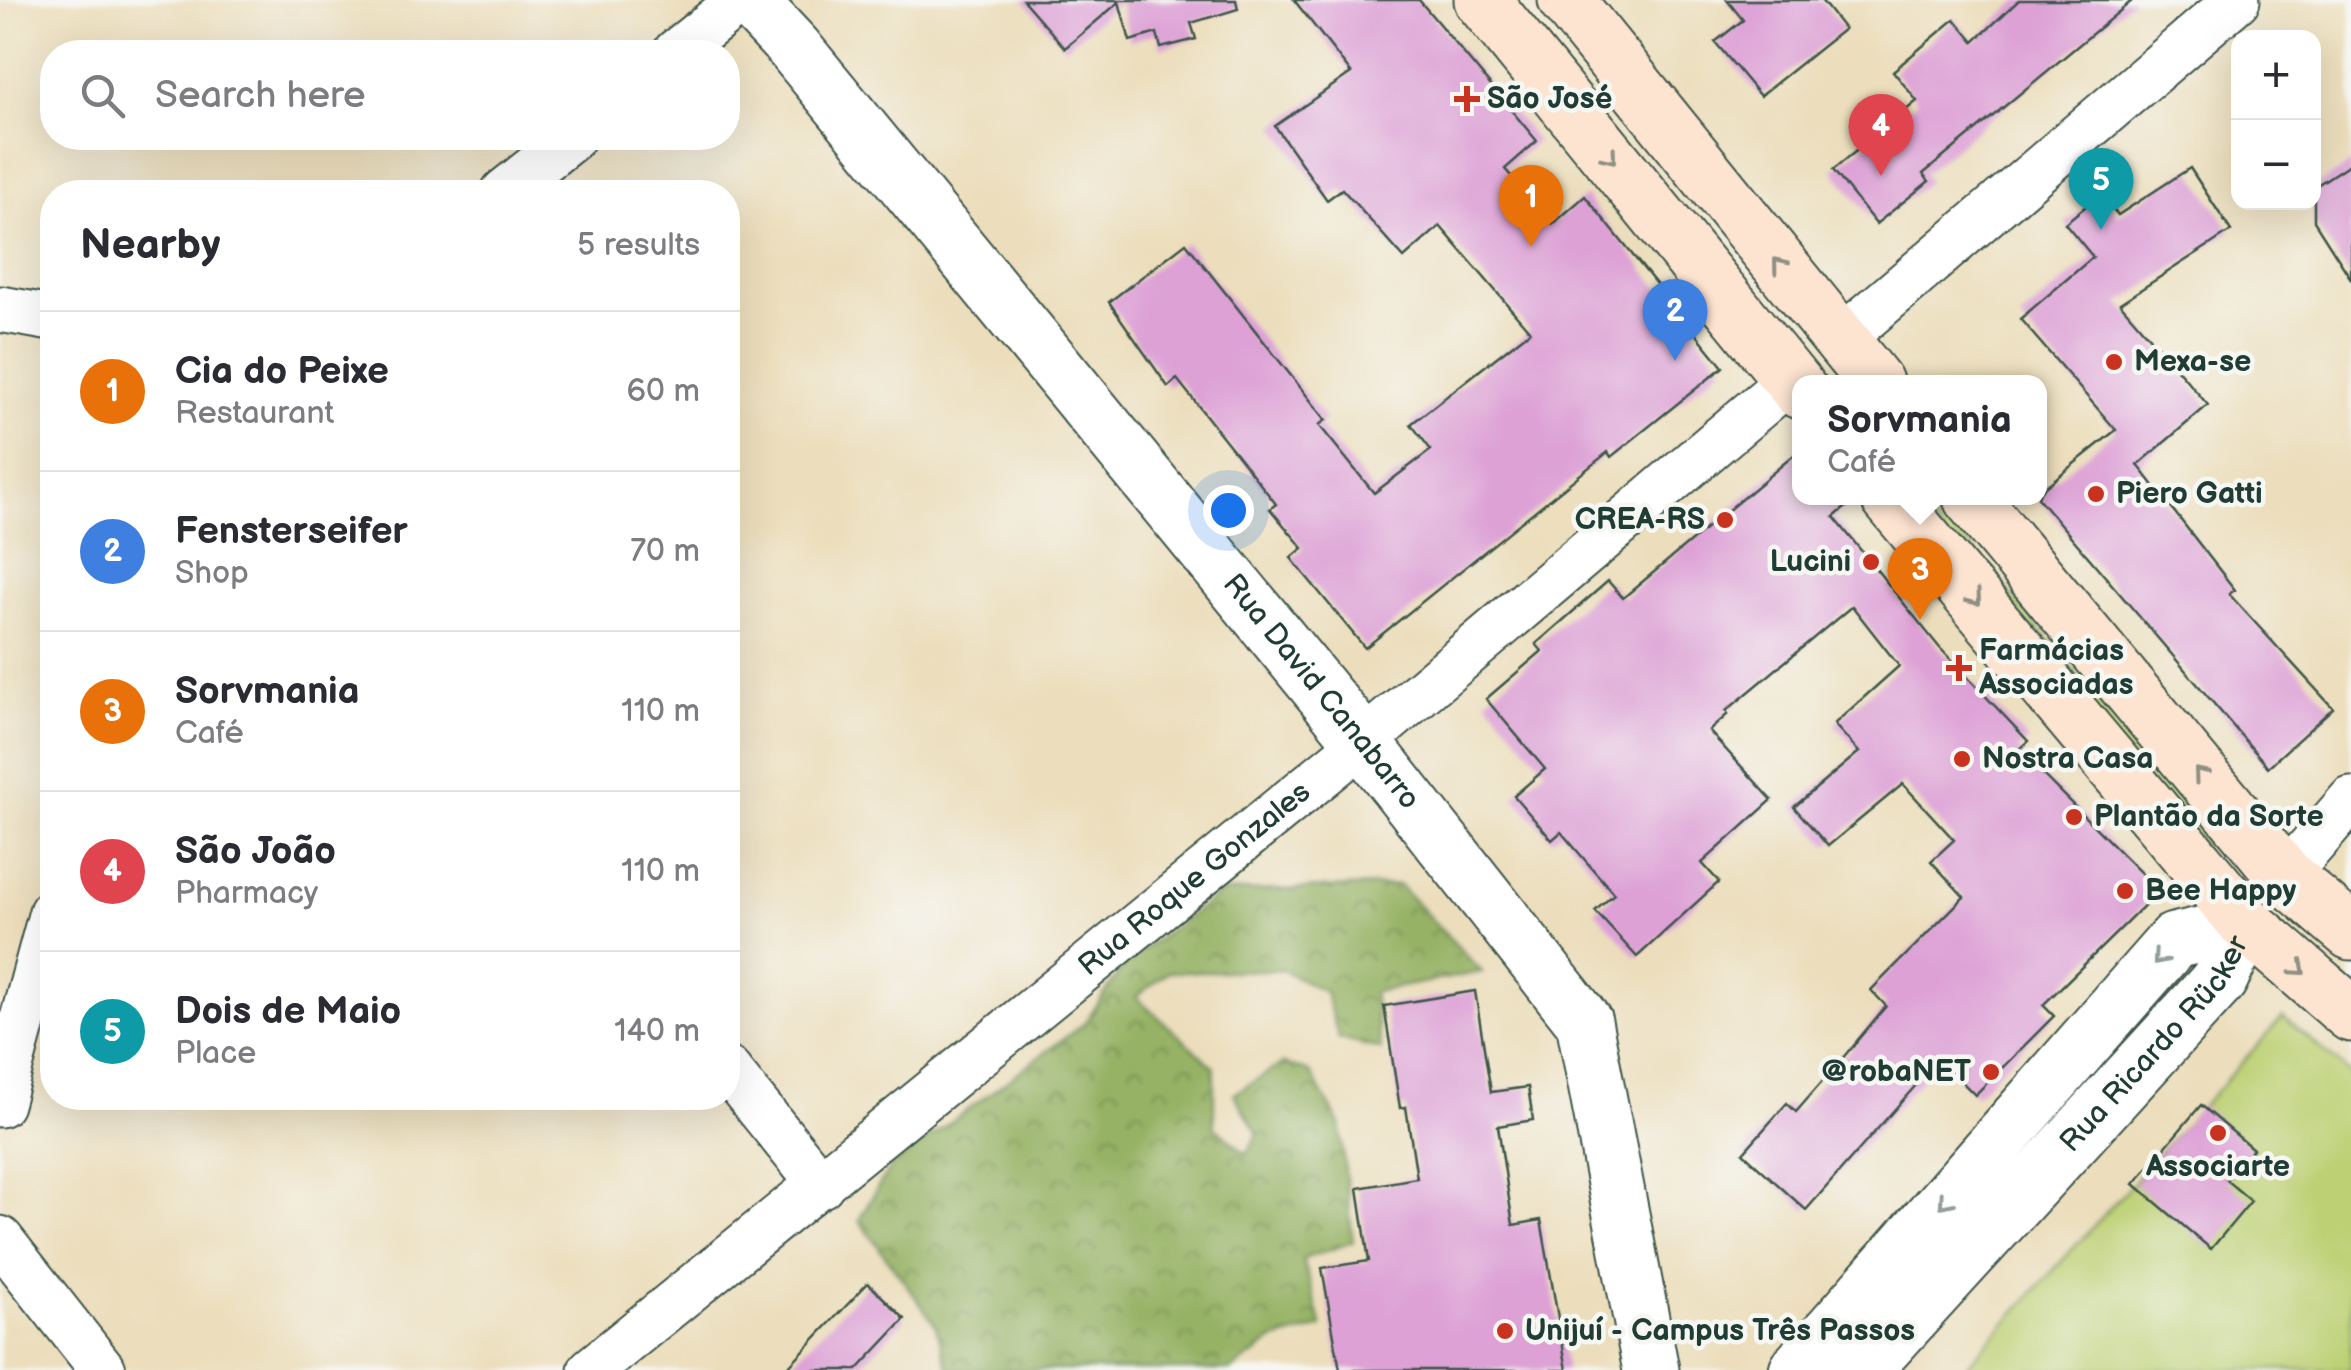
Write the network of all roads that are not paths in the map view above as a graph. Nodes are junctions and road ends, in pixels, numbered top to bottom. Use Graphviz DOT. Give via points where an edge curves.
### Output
graph roads {
  1 [pos="741,0"];
  2 [pos="748,0"];
  3 [pos="1482,0"];
  4 [pos="1566,0"];
  5 [pos="2237,0"];
  6 [pos="691,40"];
  7 [pos="557,150"];
  8 [pos="519,180"];
  9 [pos="0,309"];
  10 [pos="40,316"];
  11 [pos="1840,340"];
  12 [pos="1805,375"];
  13 [pos="1870,375"];
  14 [pos="1792,381"];
  15 [pos="1792,387"];
  16 [pos="1895,505"];
  17 [pos="1977,505"];
  18 [pos="1363,742"];
  19 [pos="2351,800"];
  20 [pos="2285,876"];
  21 [pos="2247,924"];
  22 [pos="2351,932"];
  23 [pos="40,938"];
  24 [pos="14,994"];
  25 [pos="2351,1014"];
  26 [pos="740,1085"];
  27 [pos="0,1104"];
  28 [pos="821,1185"];
  29 [pos="0,1239"];
  30 [pos="103,1370"];
  31 [pos="591,1370"];
  32 [pos="1651,1370"];
  33 [pos="1797,1370"];
  34 [pos="1864,1370"];
  1 -- 6 [label="street"];
  2 -- 18 [label="street, Rua David Canabarro"];
  3 -- 14 [label="main road, one-way"];
  11 -- 4 [label="main road, one-way"];
  5 -- 11 [label="street"];
  7 -- 8 [label="street"];
  9 -- 10 [label="street"];
  11 -- 12 [label="main road"];
  11 -- 13 [label="main road"];
  15 -- 18 [label="street, Rua Roque Gonzales"];
  16 -- 21 [label="main road, one-way"];
  20 -- 17 [label="main road, one-way"];
  18 -- 28 [label="street, Rua Roque Gonzales"];
  18 -- 32 [label="street, Rua David Canabarro" via="1584,1022"];
  19 -- 20 [label="street"];
  20 -- 21 [label="main road"];
  20 -- 22 [label="main road"];
  21 -- 25 [label="main road, one-way"];
  21 -- 33 [label="street, Rua Ricardo Rücker, one-way" via="2174,941"];
  21 -- 34 [label="street, Rua Ricardo Rücker" via="2220,979"];
  23 -- 24 [label="street"];
  24 -- 27 [label="street"];
  26 -- 28 [label="street"];
  28 -- 31 [label="street, Rua Roque Gonzales"];
  29 -- 30 [label="street"];
}
